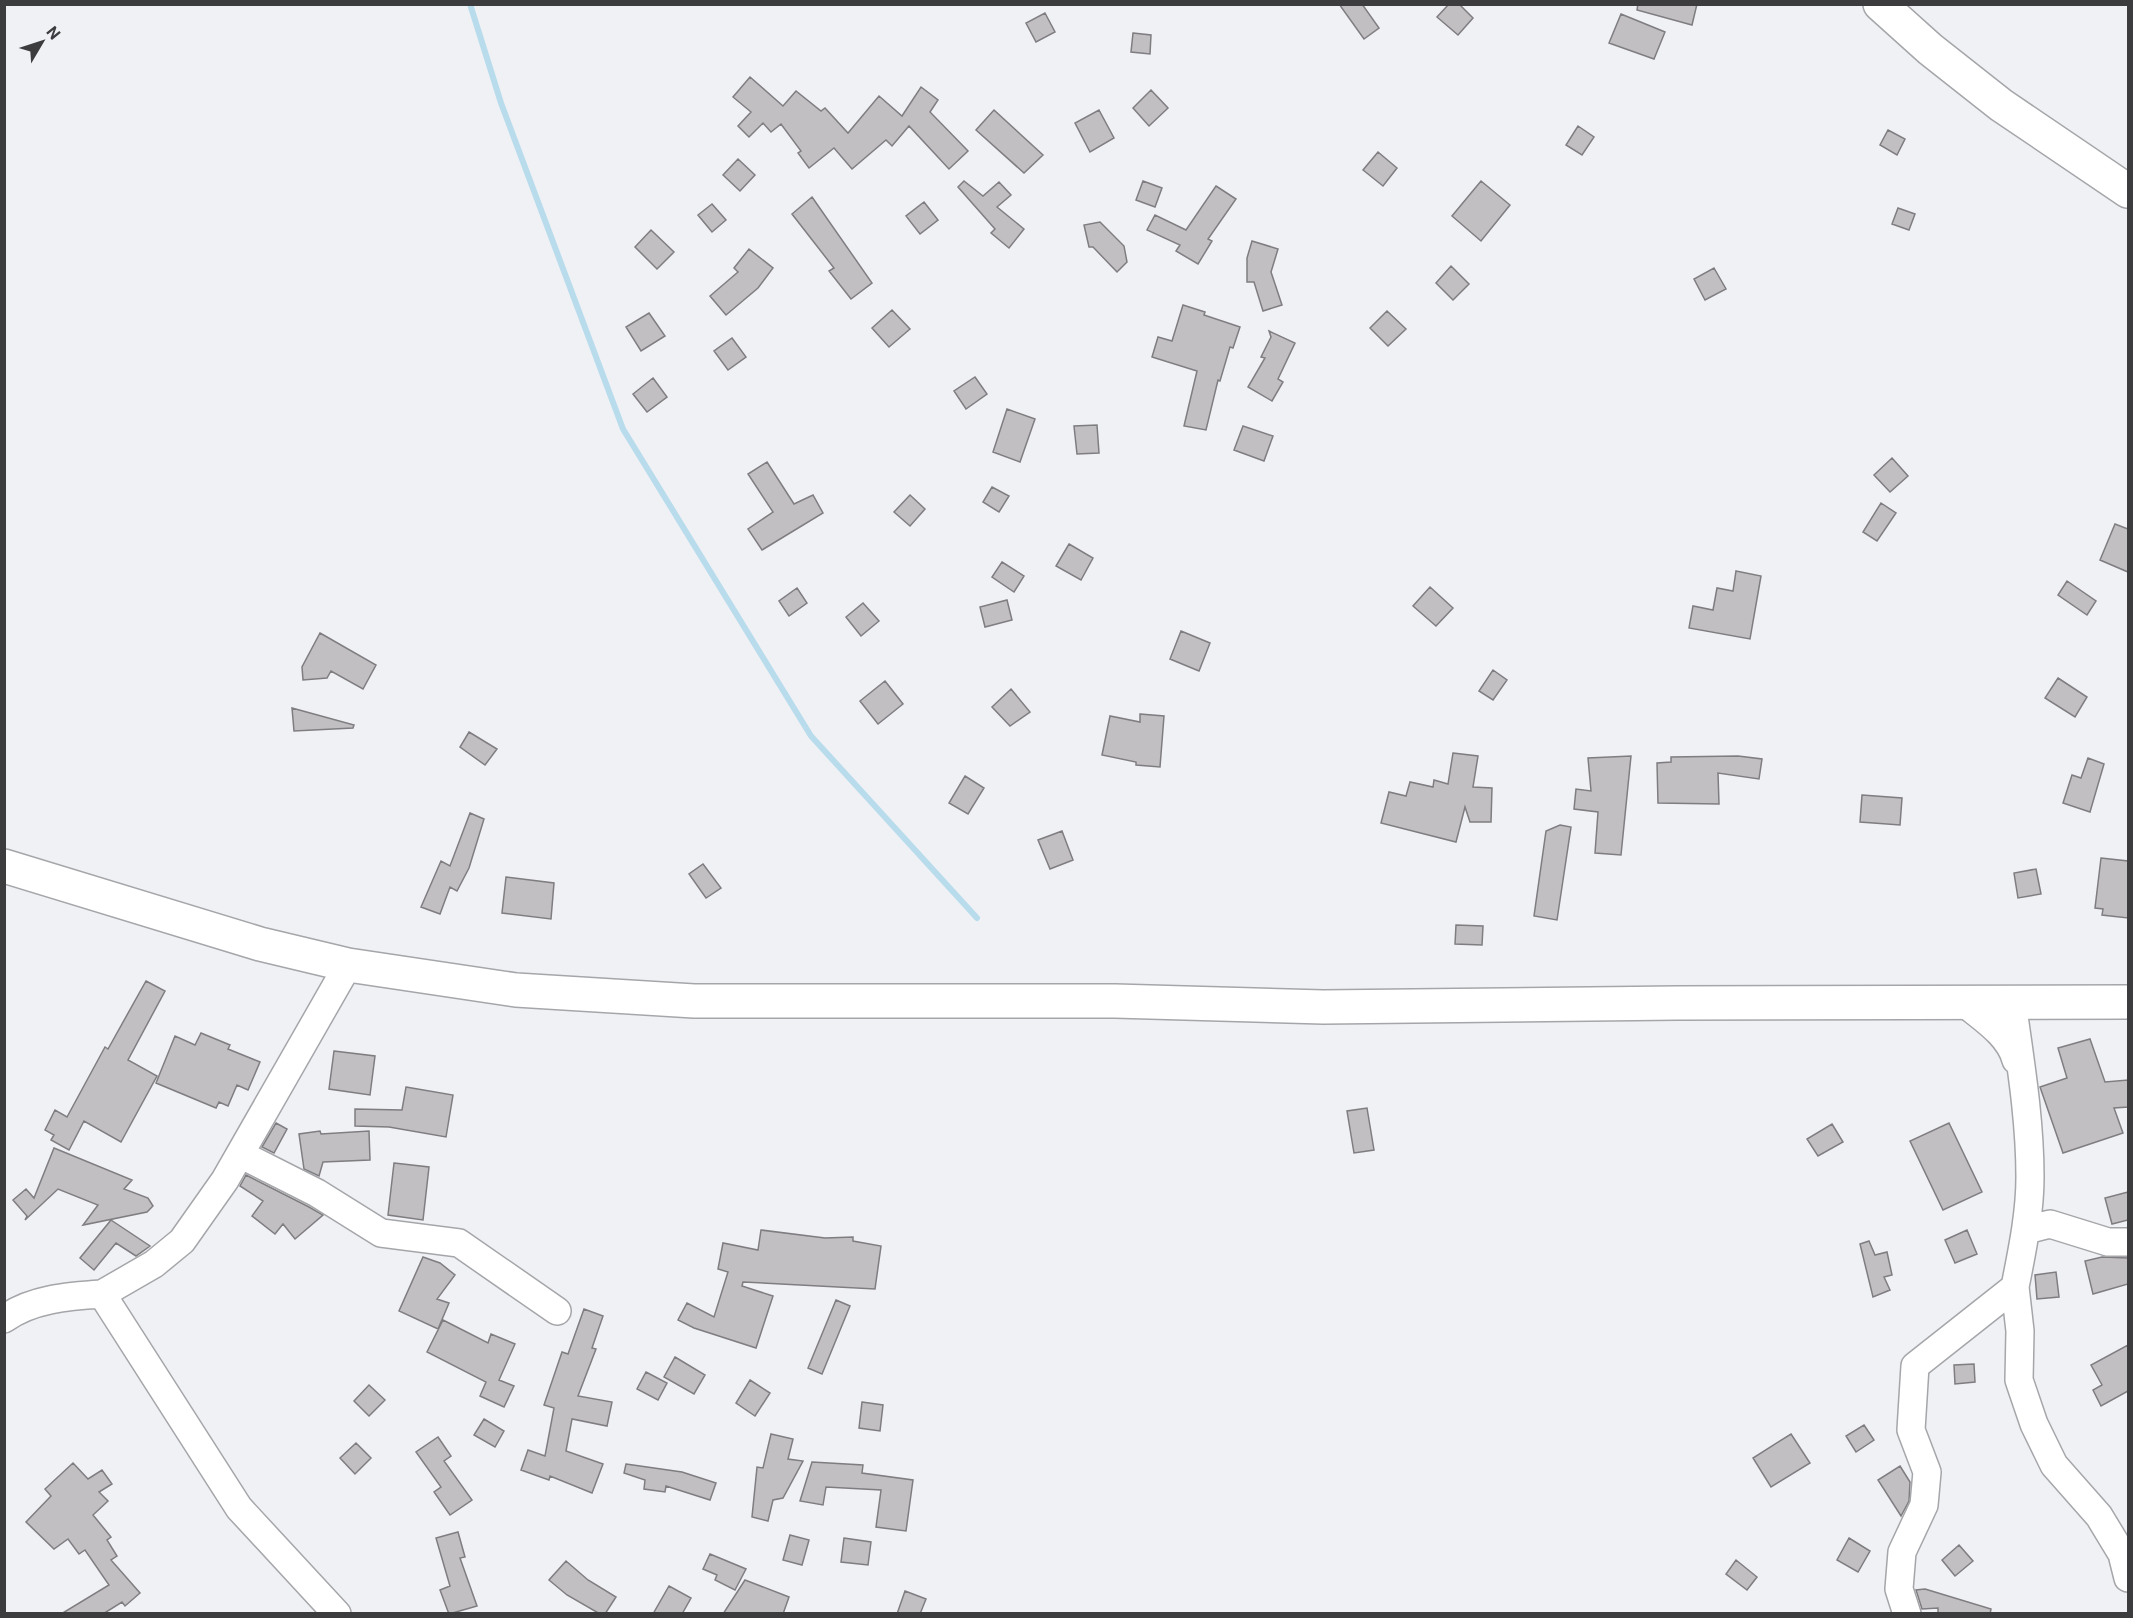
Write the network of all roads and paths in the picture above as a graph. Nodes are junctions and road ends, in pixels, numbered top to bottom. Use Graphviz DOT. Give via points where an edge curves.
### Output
graph roads {
  1 [pos="1880,4"];
  2 [pos="2128,191"];
  3 [pos="4,866"];
  4 [pos="348,965"];
  5 [pos="2127,998"];
  6 [pos="1963,1002"];
  7 [pos="2012,1002"];
  8 [pos="2025,1094"];
  9 [pos="240,1154"];
  10 [pos="2026,1230"];
  11 [pos="2128,1242"];
  12 [pos="2015,1287"];
  13 [pos="102,1294"];
  14 [pos="557,1311"];
  15 [pos="4,1319"];
  16 [pos="2128,1578"];
  17 [pos="337,1614"];
  18 [pos="1907,1614"];
  1 -- 2 [label="main road" via="2001,105"];
  3 -- 4 [label="main road" via="260,944"];
  4 -- 6 [label="main road" via="516,990 694,1001 1115,1000 1323,1007"];
  4 -- 9 [label="street"];
  5 -- 7 [label="main road"];
  6 -- 7 [label="main road"];
  6 -- 8 [label="street" via="1999,1032 2014,1052"];
  7 -- 8 [label="street"];
  8 -- 10 [label="street" via="2030,1178"];
  9 -- 13 [label="street" via="182,1241 154,1264"];
  9 -- 14 [label="street" via="317,1193 381,1233 459,1243"];
  10 -- 11 [label="street" via="2050,1224 2108,1242"];
  10 -- 12 [label="street"];
  12 -- 16 [label="street" via="2020,1331 2019,1380 2034,1424 2054,1465 2099,1516 2122,1554"];
  12 -- 18 [label="street" via="1915,1366 1911,1430 1927,1472 1924,1505 1902,1552 1899,1589"];
  13 -- 15 [label="street" via="75,1295 20,1308"];
  13 -- 17 [label="street" via="239,1508"];
}
